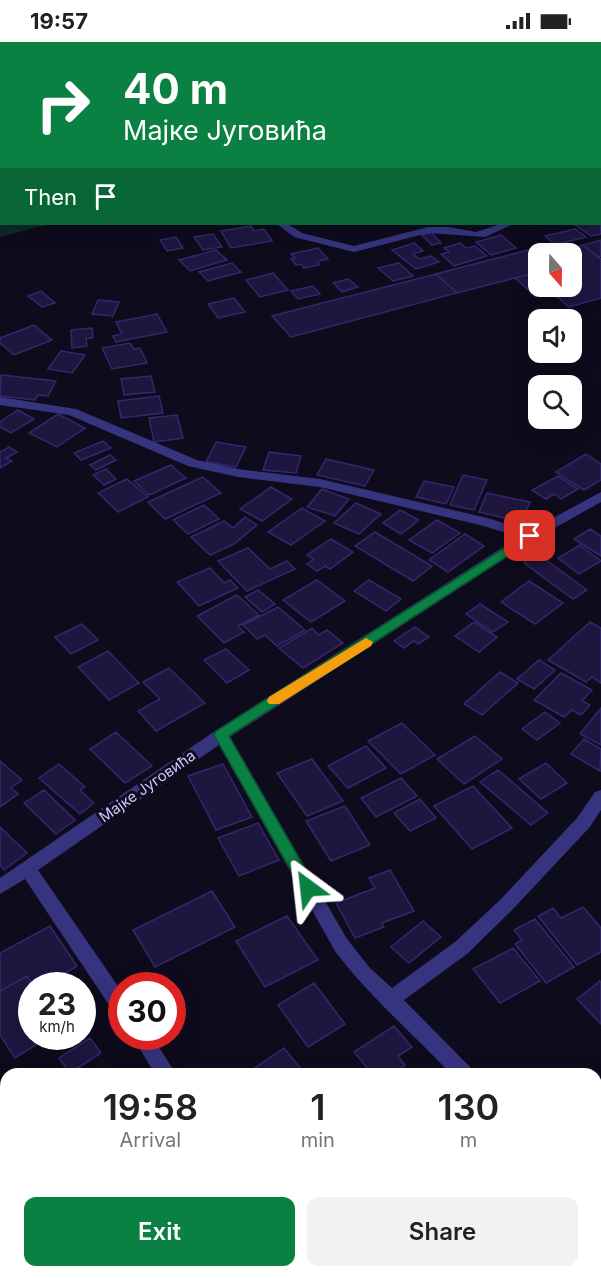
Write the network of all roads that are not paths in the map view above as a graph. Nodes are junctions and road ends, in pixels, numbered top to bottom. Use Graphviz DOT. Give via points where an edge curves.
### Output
graph roads {
  1 [pos="283,225"];
  2 [pos="506,225"];
  3 [pos="0,401"];
  4 [pos="601,496"];
  5 [pos="530,536"];
  6 [pos="221,735"];
  7 [pos="601,797"];
  8 [pos="28,869"];
  9 [pos="0,887"];
  10 [pos="108,987"];
  11 [pos="391,999"];
  12 [pos="150,1050"];
  13 [pos="162,1068"];
  14 [pos="458,1068"];
  1 -- 2 [label="street" via="298,236 354,249 435,229 476,235"];
  3 -- 5 [label="street" via="72,412 193,464 351,489"];
  4 -- 5 [label="street, Мајке Југовића"];
  5 -- 6 [label="street, Мајке Југовића"];
  6 -- 8 [label="street, Мајке Југовића"];
  6 -- 11 [label="street" via="341,945 363,974"];
  7 -- 11 [label="street" via="583,823 499,912 461,948"];
  8 -- 9 [label="street, Мајке Југовића"];
  8 -- 10 [label="street"];
  11 -- 14 [label="street"];
  12 -- 13 [label="street"];
}
